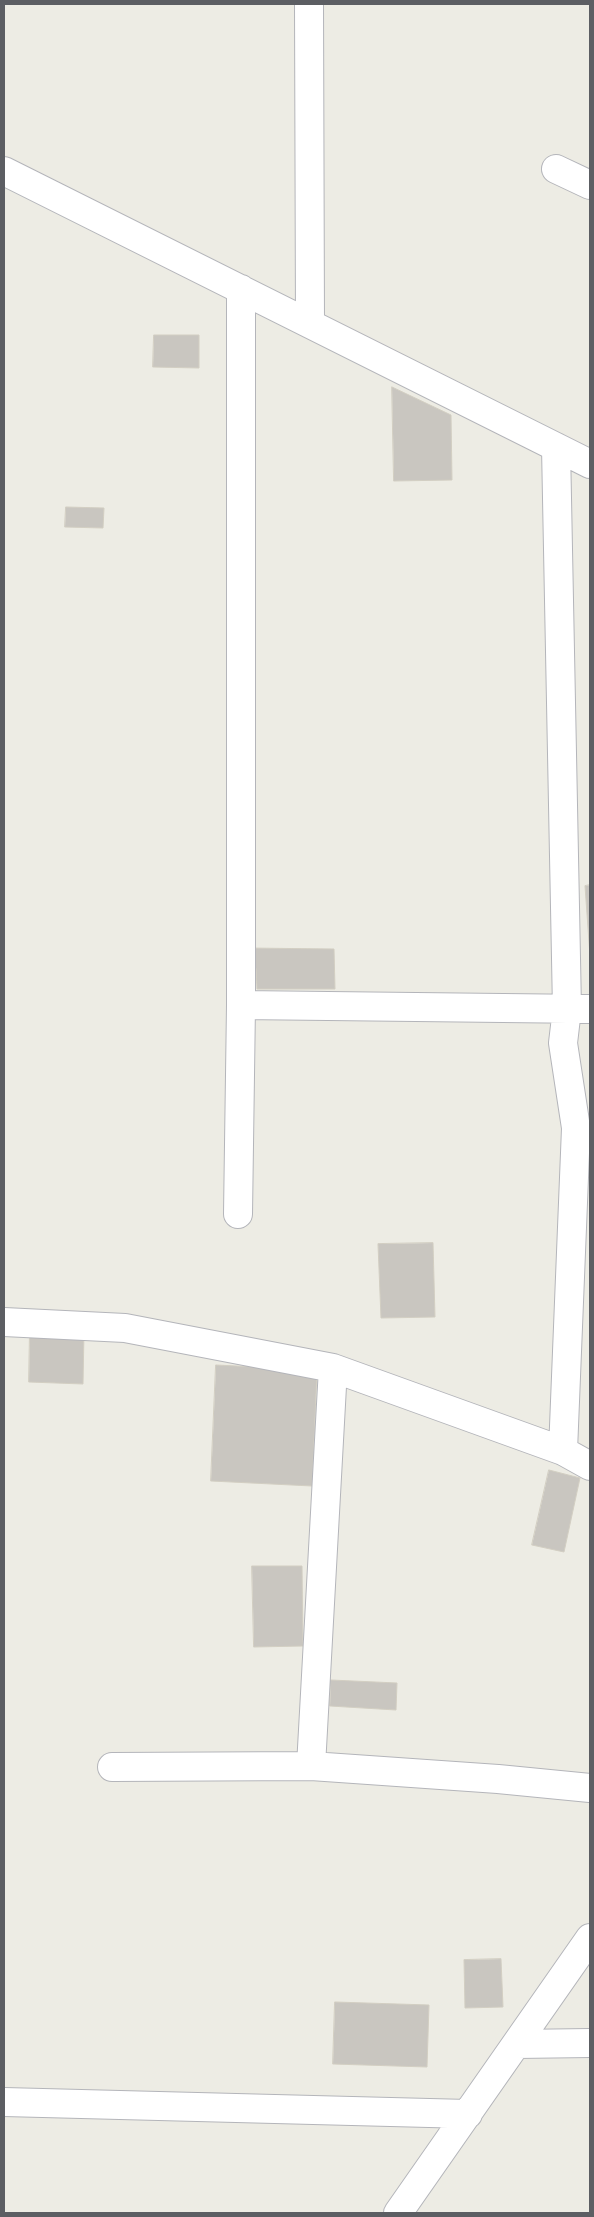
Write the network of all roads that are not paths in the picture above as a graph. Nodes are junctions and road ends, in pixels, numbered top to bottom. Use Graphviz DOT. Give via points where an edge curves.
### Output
graph roads {
  1 [pos="309,4"];
  2 [pos="556,169"];
  3 [pos="4,171"];
  4 [pos="590,185"];
  5 [pos="241,289"];
  6 [pos="310,323"];
  7 [pos="556,447"];
  8 [pos="590,464"];
  9 [pos="241,1005"];
  10 [pos="579,1009"];
  11 [pos="583,1129"];
  12 [pos="238,1214"];
  13 [pos="4,1322"];
  14 [pos="333,1368"];
  15 [pos="563,1451"];
  16 [pos="590,1466"];
  17 [pos="311,1766"];
  18 [pos="112,1767"];
  19 [pos="590,1788"];
  20 [pos="590,1938"];
  21 [pos="590,2043"];
  22 [pos="517,2044"];
  23 [pos="4,2102"];
  24 [pos="468,2114"];
  25 [pos="398,2213"];
  1 -- 6 [label="street"];
  2 -- 4 [label="street"];
  3 -- 5 [label="street"];
  5 -- 6 [label="street"];
  5 -- 9 [label="street"];
  6 -- 7 [label="street"];
  7 -- 8 [label="street"];
  7 -- 10 [label="street"];
  9 -- 10 [label="street"];
  9 -- 12 [label="street"];
  10 -- 11 [label="street" via="563,1043"];
  11 -- 15 [label="street"];
  13 -- 14 [label="street" via="125,1328"];
  14 -- 15 [label="street"];
  14 -- 17 [label="street"];
  15 -- 16 [label="street"];
  17 -- 18 [label="street"];
  17 -- 19 [label="street"];
  20 -- 22 [label="street"];
  21 -- 22 [label="street"];
  22 -- 24 [label="street"];
  23 -- 24 [label="street"];
  24 -- 25 [label="street"];
}
